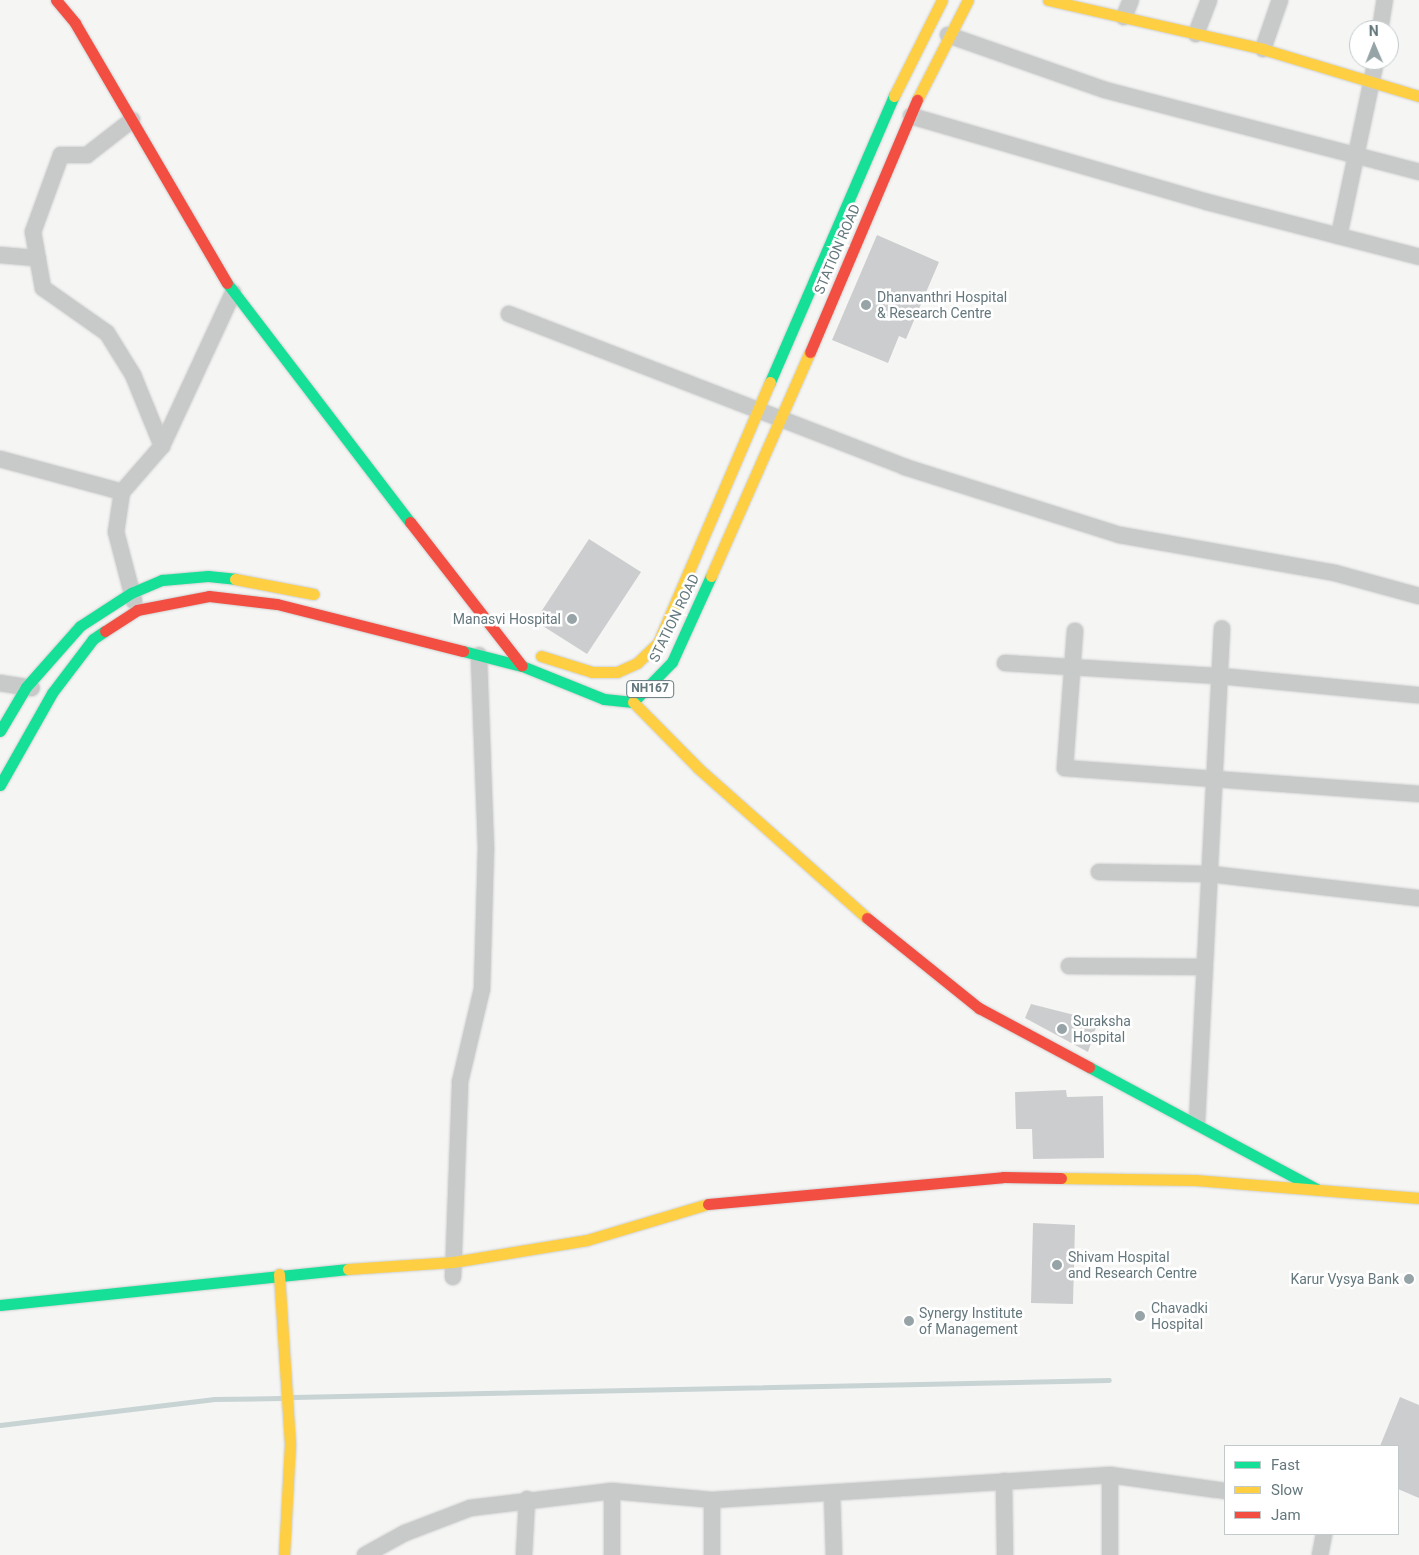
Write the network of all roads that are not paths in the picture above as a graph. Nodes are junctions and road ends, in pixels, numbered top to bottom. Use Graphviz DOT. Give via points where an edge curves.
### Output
graph roads {
  1 [pos="56,0"];
  2 [pos="942,0"];
  3 [pos="968,0"];
  4 [pos="1048,0"];
  5 [pos="1131,0"];
  6 [pos="1209,0"];
  7 [pos="1280,0"];
  8 [pos="1385,0"];
  9 [pos="1124,17"];
  10 [pos="1382,20"];
  11 [pos="1196,34"];
  12 [pos="948,35"];
  13 [pos="1263,49"];
  14 [pos="1374,70"];
  15 [pos="1373,80"];
  16 [pos="1419,96"];
  17 [pos="911,116"];
  18 [pos="132,120"];
  19 [pos="1357,156"];
  20 [pos="1419,172"];
  21 [pos="1339,236"];
  22 [pos="0,255"];
  23 [pos="1419,257"];
  24 [pos="38,258"];
  25 [pos="233,293"];
  26 [pos="509,314"];
  27 [pos="759,408"];
  28 [pos="782,420"];
  29 [pos="162,446"];
  30 [pos="0,459"];
  31 [pos="122,492"];
  32 [pos="131,593"];
  33 [pos="1419,596"];
  34 [pos="323,597"];
  35 [pos="137,610"];
  36 [pos="1222,629"];
  37 [pos="1074,631"];
  38 [pos="486,640"];
  39 [pos="506,644"];
  40 [pos="479,654"];
  41 [pos="1005,663"];
  42 [pos="522,666"];
  43 [pos="1071,667"];
  44 [pos="1220,676"];
  45 [pos="0,683"];
  46 [pos="26,687"];
  47 [pos="52,692"];
  48 [pos="1419,695"];
  49 [pos="633,702"];
  50 [pos="0,731"];
  51 [pos="0,740"];
  52 [pos="23,744"];
  53 [pos="1215,776"];
  54 [pos="0,785"];
  55 [pos="1419,794"];
  56 [pos="1099,872"];
  57 [pos="1210,874"];
  58 [pos="1419,898"];
  59 [pos="1069,966"];
  60 [pos="1205,967"];
  61 [pos="1198,1122"];
  62 [pos="1326,1194"];
  63 [pos="1419,1198"];
  64 [pos="868,1203"];
  65 [pos="1339,1204"];
  66 [pos="659,1215"];
  67 [pos="714,1217"];
  68 [pos="697,1221"];
  69 [pos="664,1230"];
  70 [pos="618,1245"];
  71 [pos="450,1272"];
  72 [pos="279,1274"];
  73 [pos="471,1274"];
  74 [pos="285,1290"];
  75 [pos="0,1305"];
  76 [pos="39,1315"];
  77 [pos="1110,1475"];
  78 [pos="1004,1481"];
  79 [pos="612,1491"];
  80 [pos="1224,1491"];
  81 [pos="832,1494"];
  82 [pos="527,1498"];
  83 [pos="712,1500"];
  84 [pos="1324,1535"];
  85 [pos="284,1555"];
  86 [pos="364,1555"];
  87 [pos="524,1555"];
  88 [pos="612,1555"];
  89 [pos="712,1555"];
  90 [pos="834,1555"];
  91 [pos="1005,1555"];
  92 [pos="1110,1555"];
  93 [pos="1320,1555"];
  1 -- 18 [label="main road" via="76,23"];
  2 -- 27 [label="main road, STATION ROAD / NH167" via="890,104"];
  3 -- 12 [label="main road, STATION ROAD / NH167"];
  4 -- 9 [label="main road"];
  5 -- 9 [label="street"];
  6 -- 11 [label="street"];
  7 -- 13 [label="street"];
  8 -- 10 [label="street"];
  9 -- 11 [label="main road"];
  11 -- 13 [label="main road"];
  12 -- 17 [label="main road, STATION ROAD / NH167"];
  12 -- 19 [label="street" via="1105,90"];
  13 -- 15 [label="main road"];
  14 -- 15 [label="street"];
  15 -- 16 [label="main road"];
  15 -- 19 [label="street"];
  17 -- 21 [label="street"];
  17 -- 28 [label="main road, STATION ROAD / NH167"];
  18 -- 24 [label="street" via="87,155 61,156 33,232"];
  18 -- 25 [label="main road"];
  19 -- 20 [label="street"];
  19 -- 21 [label="street"];
  21 -- 23 [label="street"];
  22 -- 24 [label="street"];
  24 -- 29 [label="street" via="43,288 107,333 132,376"];
  25 -- 29 [label="street"];
  25 -- 39 [label="main road"];
  26 -- 27 [label="street"];
  27 -- 28 [label="street"];
  27 -- 39 [label="main road, STATION ROAD / NH167" via="658,643 637,663 617,672 592,672"];
  28 -- 33 [label="street" via="905,467 1120,535 1335,573"];
  28 -- 49 [label="main road, STATION ROAD / NH167" via="672,662"];
  29 -- 31 [label="street"];
  30 -- 31 [label="street"];
  31 -- 32 [label="street" via="116,532"];
  32 -- 34 [label="main road" via="162,580 208,576 275,584"];
  32 -- 35 [label="street"];
  32 -- 46 [label="main road" via="80,626"];
  35 -- 40 [label="main road, NH167" via="209,596 277,604"];
  35 -- 47 [label="main road, NH167" via="93,639"];
  36 -- 44 [label="street"];
  37 -- 43 [label="street"];
  38 -- 39 [label="main road, STATION ROAD / NH167"];
  39 -- 42 [label="main road"];
  40 -- 42 [label="main road, NH167"];
  40 -- 71 [label="street" via="486,849 482,989 460,1082"];
  41 -- 43 [label="street"];
  42 -- 49 [label="main road, NH167" via="604,699"];
  43 -- 44 [label="street"];
  43 -- 53 [label="street" via="1065,768"];
  44 -- 48 [label="street"];
  44 -- 53 [label="street"];
  45 -- 46 [label="street"];
  46 -- 47 [label="street"];
  46 -- 50 [label="main road"];
  47 -- 52 [label="main road, NH167"];
  49 -- 61 [label="main road" via="698,768 889,939 979,1008"];
  51 -- 52 [label="street"];
  52 -- 54 [label="main road, NH167"];
  53 -- 55 [label="street"];
  53 -- 57 [label="street"];
  56 -- 57 [label="street"];
  57 -- 58 [label="street"];
  57 -- 60 [label="street"];
  59 -- 60 [label="street"];
  60 -- 61 [label="street"];
  61 -- 62 [label="main road"];
  62 -- 63 [label="main road"];
  62 -- 65 [label="main road"];
  62 -- 66 [label="main road" via="1195,1180 1003,1177 720,1200"];
  64 -- 67 [label="main road"];
  66 -- 69 [label="main road"];
  66 -- 71 [label="main road" via="587,1240"];
  68 -- 69 [label="main road"];
  69 -- 70 [label="main road"];
  71 -- 72 [label="main road"];
  71 -- 73 [label="main road"];
  72 -- 74 [label="main road"];
  72 -- 75 [label="main road"];
  74 -- 76 [label="main road"];
  74 -- 85 [label="main road" via="283,1347 290,1444"];
  77 -- 78 [label="street"];
  77 -- 80 [label="street"];
  77 -- 92 [label="street"];
  78 -- 81 [label="street"];
  78 -- 91 [label="street"];
  79 -- 82 [label="street"];
  79 -- 83 [label="street"];
  79 -- 88 [label="street"];
  81 -- 83 [label="street"];
  81 -- 90 [label="street"];
  82 -- 86 [label="street" via="470,1508 404,1532"];
  82 -- 87 [label="street"];
  83 -- 89 [label="street"];
  84 -- 93 [label="street"];
}
